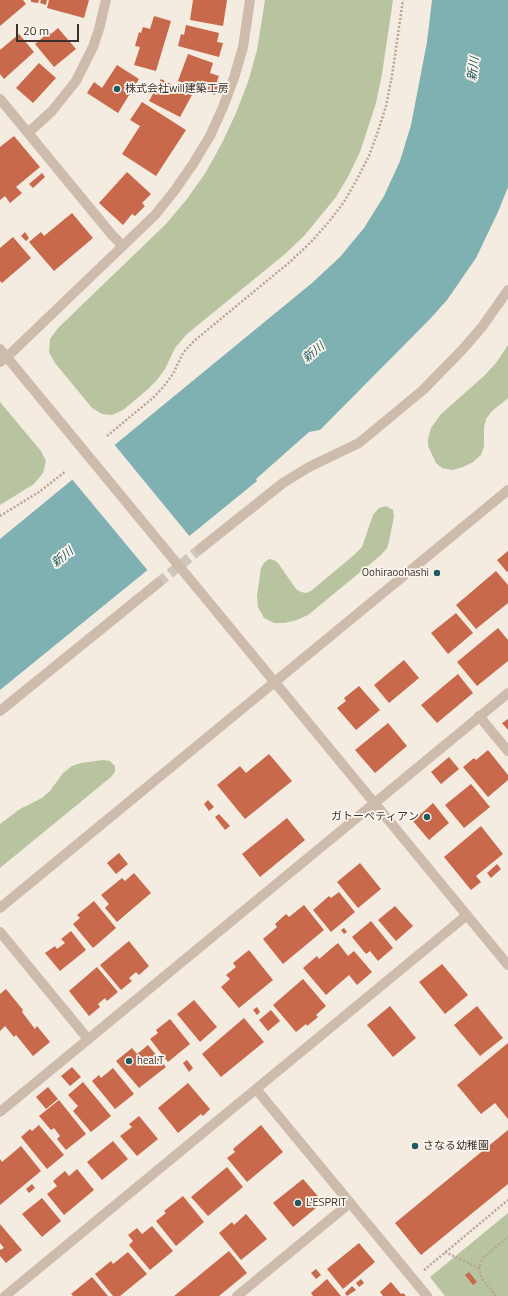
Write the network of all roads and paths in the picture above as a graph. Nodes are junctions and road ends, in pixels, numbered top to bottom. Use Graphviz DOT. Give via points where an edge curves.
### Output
graph roads {
  1 [pos="106,0"];
  2 [pos="250,0"];
  3 [pos="403,0"];
  4 [pos="0,98"];
  5 [pos="28,133"];
  6 [pos="123,246"];
  7 [pos="508,290"];
  8 [pos="0,348"];
  9 [pos="3,359"];
  10 [pos="107,436"];
  11 [pos="66,471"];
  12 [pos="508,490"];
  13 [pos="0,516"];
  14 [pos="200,549"];
  15 [pos="158,583"];
  16 [pos="274,682"];
  17 [pos="508,693"];
  18 [pos="0,711"];
  19 [pos="479,716"];
  20 [pos="508,751"];
  21 [pos="374,803"];
  22 [pos="0,908"];
  23 [pos="467,915"];
  24 [pos="0,932"];
  25 [pos="508,966"];
  26 [pos="88,1039"];
  27 [pos="256,1089"];
  28 [pos="0,1112"];
  29 [pos="508,1200"];
  30 [pos="350,1203"];
  31 [pos="508,1237"];
  32 [pos="445,1252"];
  33 [pos="479,1268"];
  34 [pos="413,1279"];
  35 [pos="5,1296"];
  36 [pos="237,1296"];
  37 [pos="427,1296"];
  38 [pos="496,1296"];
  1 -- 5 [label="street" via="100,29 79,75 52,111"];
  2 -- 6 [label="street" via="243,47 234,78 210,136 176,190"];
  3 -- 10 [label="path" via="392,76 380,125 369,156 344,202 324,228 292,261 194,341 183,354 173,374 154,397"];
  4 -- 5 [label="street"];
  5 -- 6 [label="street"];
  6 -- 9 [label="street"];
  7 -- 14 [label="street" via="463,349 412,399 359,443 309,467 283,483"];
  8 -- 9 [label="street"];
  9 -- 16 [label="street" via="15,367"];
  11 -- 13 [label="path" via="39,492"];
  12 -- 16 [label="street"];
  15 -- 18 [label="street"];
  16 -- 21 [label="street"];
  16 -- 22 [label="street"];
  17 -- 19 [label="street"];
  19 -- 20 [label="street"];
  19 -- 21 [label="street"];
  21 -- 23 [label="street"];
  21 -- 26 [label="street"];
  23 -- 25 [label="street"];
  23 -- 27 [label="street"];
  24 -- 26 [label="street"];
  26 -- 28 [label="street"];
  27 -- 30 [label="street"];
  27 -- 35 [label="street"];
  29 -- 32 [label="path"];
  30 -- 34 [label="street"];
  30 -- 36 [label="street"];
  31 -- 33 [label="path" via="484,1257"];
  32 -- 33 [label="path"];
  32 -- 34 [label="path"];
  33 -- 38 [label="path" via="482,1279"];
  34 -- 37 [label="street"];
}
